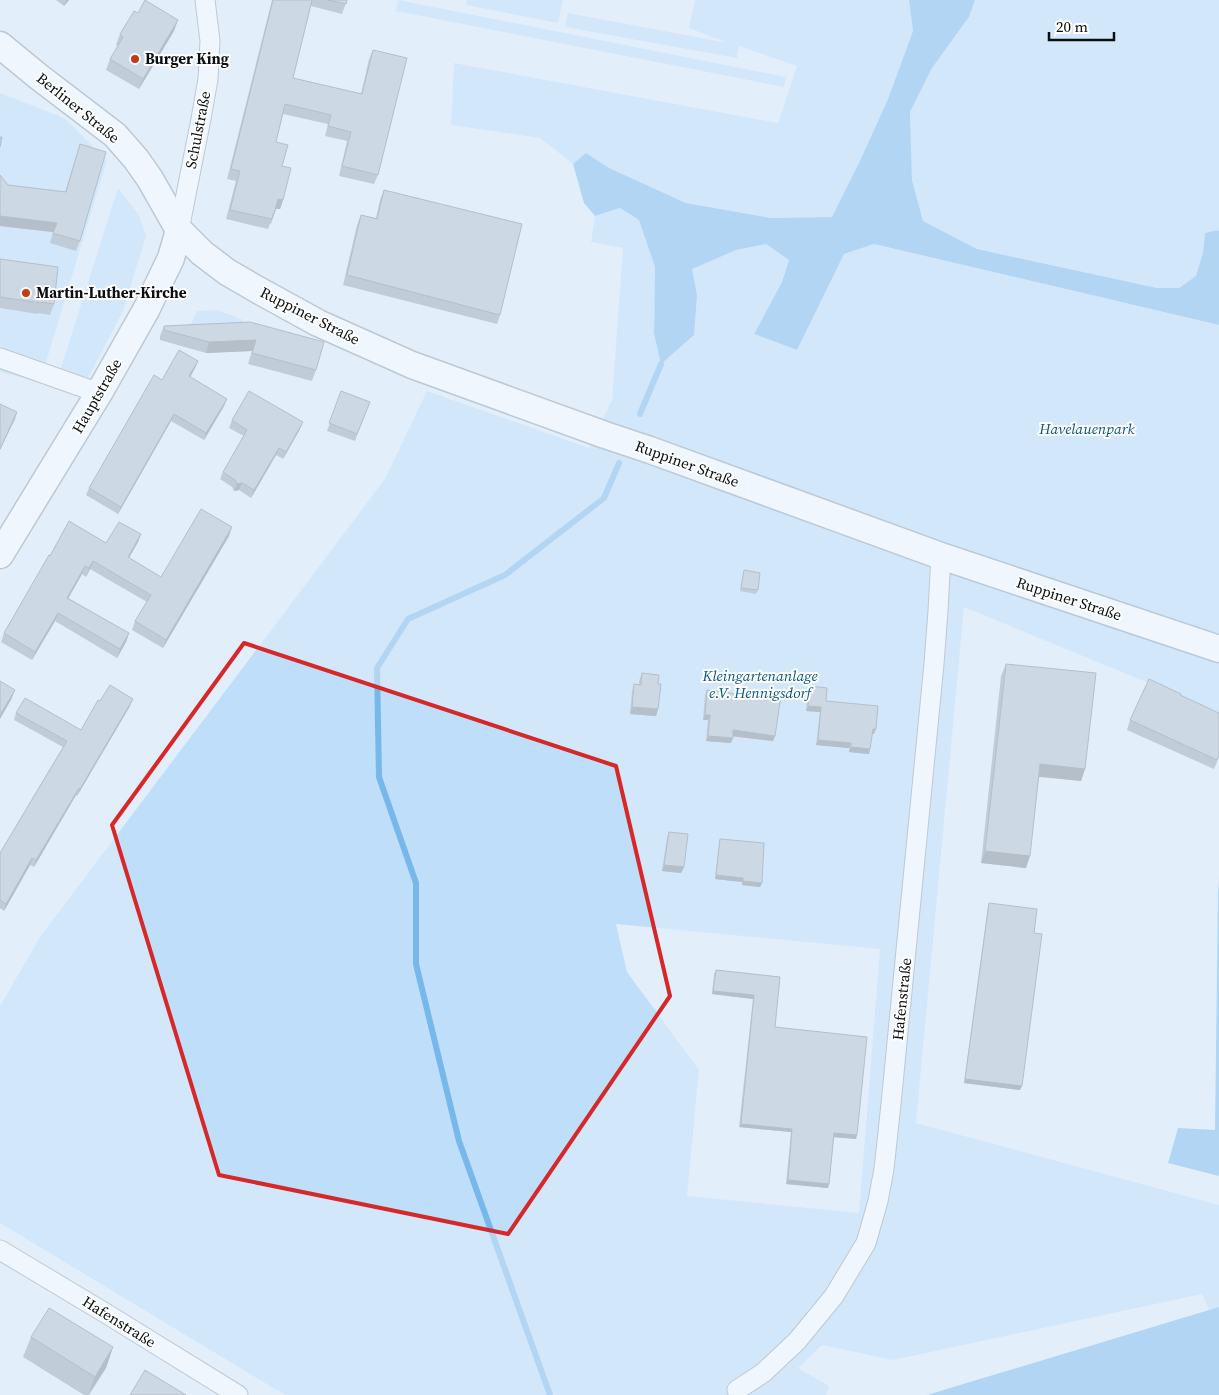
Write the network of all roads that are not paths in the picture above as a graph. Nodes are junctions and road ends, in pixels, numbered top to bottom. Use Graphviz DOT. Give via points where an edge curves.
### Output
graph roads {
  1 [pos="205,0"];
  2 [pos="0,45"];
  3 [pos="179,230"];
  4 [pos="0,358"];
  5 [pos="99,393"];
  6 [pos="0,555"];
  7 [pos="941,556"];
  8 [pos="1219,649"];
  9 [pos="0,1250"];
  10 [pos="737,1390"];
  11 [pos="238,1395"];
  1 -- 3 [label="street, Schulstraße" via="210,41 208,79"];
  2 -- 3 [label="main road, Berliner Straße" via="115,135 150,179"];
  3 -- 5 [label="main road, Hauptstraße" via="171,258 146,310"];
  3 -- 7 [label="main road, Ruppiner Straße" via="227,272 258,290 318,323 412,365"];
  4 -- 5 [label="street"];
  5 -- 6 [label="main road, Hauptstraße"];
  7 -- 8 [label="main road, Ruppiner Straße"];
  7 -- 10 [label="street, Hafenstraße" via="934,664 898,1036 878,1201 866,1242 834,1296 797,1341 763,1373"];
  9 -- 11 [label="street, Hafenstraße"];
}
